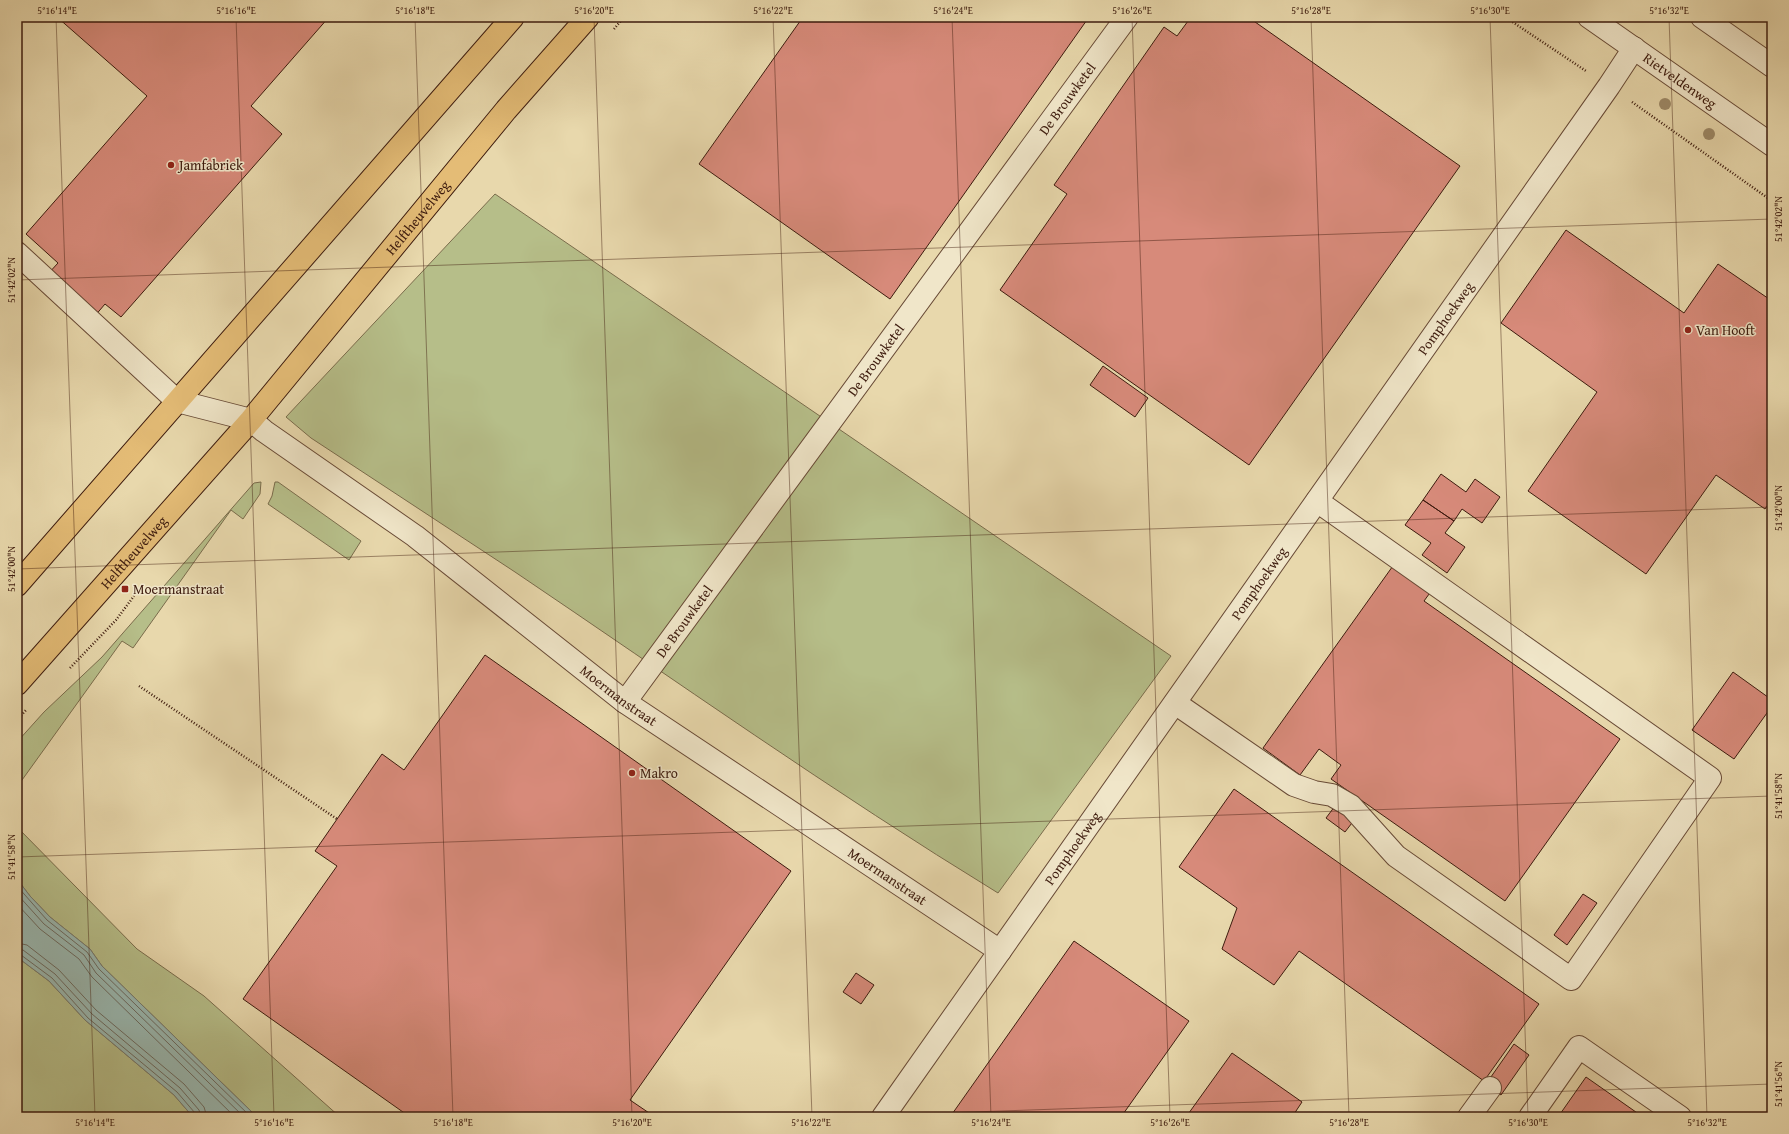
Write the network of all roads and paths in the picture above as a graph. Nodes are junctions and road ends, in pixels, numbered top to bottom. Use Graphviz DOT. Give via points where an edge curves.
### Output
graph roads {
  1 [pos="513,17"];
  2 [pos="588,17"];
  3 [pos="1127,17"];
  4 [pos="1505,17"];
  5 [pos="1589,17"];
  6 [pos="1702,17"];
  7 [pos="1634,48"];
  8 [pos="1772,66"];
  9 [pos="1609,86"];
  10 [pos="1772,145"];
  11 [pos="1772,201"];
  12 [pos="17,253"];
  13 [pos="177,401"];
  14 [pos="251,420"];
  15 [pos="1317,502"];
  16 [pos="17,585"];
  17 [pos="17,684"];
  18 [pos="139,686"];
  19 [pos="625,702"];
  20 [pos="1175,703"];
  21 [pos="337,819"];
  22 [pos="1000,951"];
  23 [pos="1490,1088"];
  24 [pos="883,1117"];
  25 [pos="1469,1117"];
  26 [pos="1530,1117"];
  27 [pos="1680,1117"];
  1 -- 13 [label="main road"];
  2 -- 14 [label="main road, Helftheuvelweg" via="506,110"];
  3 -- 19 [label="street, De Brouwketel"];
  4 -- 9 [label="path"];
  5 -- 7 [label="street, Rietveldenweg"];
  6 -- 8 [label="street"];
  7 -- 9 [label="street, Pomphoekweg"];
  7 -- 10 [label="street, Rietveldenweg"];
  9 -- 11 [label="path"];
  9 -- 15 [label="street, Pomphoekweg"];
  12 -- 13 [label="street"];
  13 -- 14 [label="street"];
  13 -- 16 [label="main road"];
  14 -- 17 [label="main road, Helftheuvelweg"];
  14 -- 19 [label="street, Moermanstraat" via="415,536"];
  15 -- 20 [label="street, Pomphoekweg"];
  15 -- 20 [label="street" via="1710,778 1571,979 1396,856 1351,806 1332,795 1294,785"];
  18 -- 21 [label="path"];
  19 -- 22 [label="street, Moermanstraat"];
  20 -- 22 [label="street, Pomphoekweg"];
  22 -- 24 [label="street, Pomphoekweg"];
  23 -- 25 [label="street"];
  26 -- 27 [label="street" via="1579,1047"];
}
